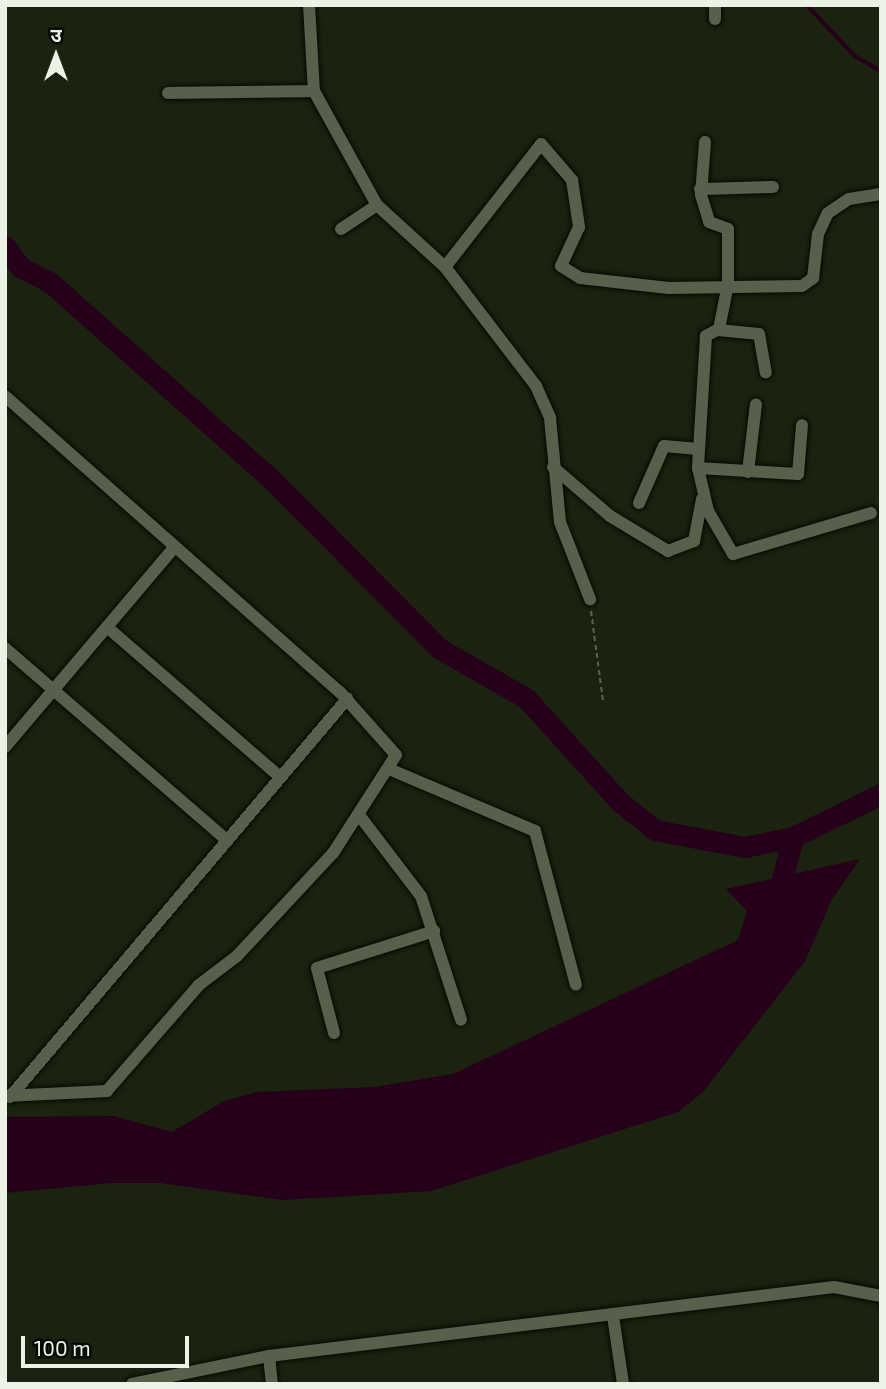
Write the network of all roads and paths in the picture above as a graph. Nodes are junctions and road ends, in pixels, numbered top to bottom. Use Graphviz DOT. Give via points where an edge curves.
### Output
graph roads {
  1 [pos="309,5"];
  2 [pos="715,5"];
  3 [pos="715,19"];
  4 [pos="314,91"];
  5 [pos="169,93"];
  6 [pos="705,142"];
  7 [pos="773,187"];
  8 [pos="700,189"];
  9 [pos="881,194"];
  10 [pos="377,205"];
  11 [pos="341,229"];
  12 [pos="445,267"];
  13 [pos="728,284"];
  14 [pos="718,330"];
  15 [pos="766,372"];
  16 [pos="8,403"];
  17 [pos="756,404"];
  18 [pos="803,425"];
  19 [pos="698,449"];
  20 [pos="553,467"];
  21 [pos="698,468"];
  22 [pos="748,472"];
  23 [pos="702,495"];
  24 [pos="639,503"];
  25 [pos="871,513"];
  26 [pos="174,548"];
  27 [pos="590,599"];
  28 [pos="107,626"];
  29 [pos="5,648"];
  30 [pos="54,689"];
  31 [pos="347,699"];
  32 [pos="603,701"];
  33 [pos="5,747"];
  34 [pos="389,769"];
  35 [pos="280,777"];
  36 [pos="359,815"];
  37 [pos="227,840"];
  38 [pos="435,931"];
  39 [pos="576,985"];
  40 [pos="461,1020"];
  41 [pos="334,1033"];
  42 [pos="8,1097"];
  43 [pos="881,1296"];
  44 [pos="613,1316"];
  45 [pos="269,1356"];
  46 [pos="132,1384"];
  47 [pos="272,1384"];
  48 [pos="623,1384"];
  1 -- 4 [label="street"];
  2 -- 3 [label="street"];
  4 -- 5 [label="street"];
  4 -- 10 [label="street"];
  6 -- 8 [label="street"];
  7 -- 8 [label="street"];
  8 -- 13 [label="street" via="709,222 728,229"];
  9 -- 13 [label="street" via="849,199 828,213 809,284"];
  10 -- 11 [label="street"];
  10 -- 12 [label="street"];
  12 -- 13 [label="street" via="544,144 573,185 579,227 562,259 564,272 668,288"];
  12 -- 20 [label="street" via="536,386 550,418"];
  13 -- 14 [label="street"];
  14 -- 15 [label="street" via="759,334"];
  14 -- 19 [label="street" via="706,333"];
  16 -- 26 [label="street"];
  17 -- 22 [label="street"];
  18 -- 22 [label="street" via="801,472"];
  19 -- 21 [label="street"];
  19 -- 24 [label="street" via="664,446"];
  20 -- 23 [label="street" via="610,516 668,551 695,541"];
  20 -- 27 [label="street" via="560,522"];
  21 -- 22 [label="street"];
  21 -- 23 [label="street"];
  23 -- 25 [label="street" via="733,554"];
  26 -- 28 [label="street"];
  26 -- 31 [label="street"];
  27 -- 32 [label="path"];
  28 -- 30 [label="street"];
  28 -- 35 [label="street"];
  29 -- 30 [label="street"];
  30 -- 33 [label="street"];
  30 -- 37 [label="street"];
  31 -- 34 [label="street" via="396,751"];
  31 -- 35 [label="street"];
  34 -- 36 [label="street"];
  34 -- 39 [label="street" via="535,831"];
  35 -- 37 [label="street"];
  36 -- 38 [label="street" via="406,872"];
  36 -- 42 [label="street" via="333,853 237,956 199,985 107,1091"];
  37 -- 42 [label="street"];
  38 -- 40 [label="street"];
  38 -- 41 [label="street" via="317,968"];
  43 -- 44 [label="street" via="834,1287"];
  44 -- 45 [label="street"];
  44 -- 48 [label="street"];
  45 -- 46 [label="street"];
  45 -- 47 [label="street"];
}
